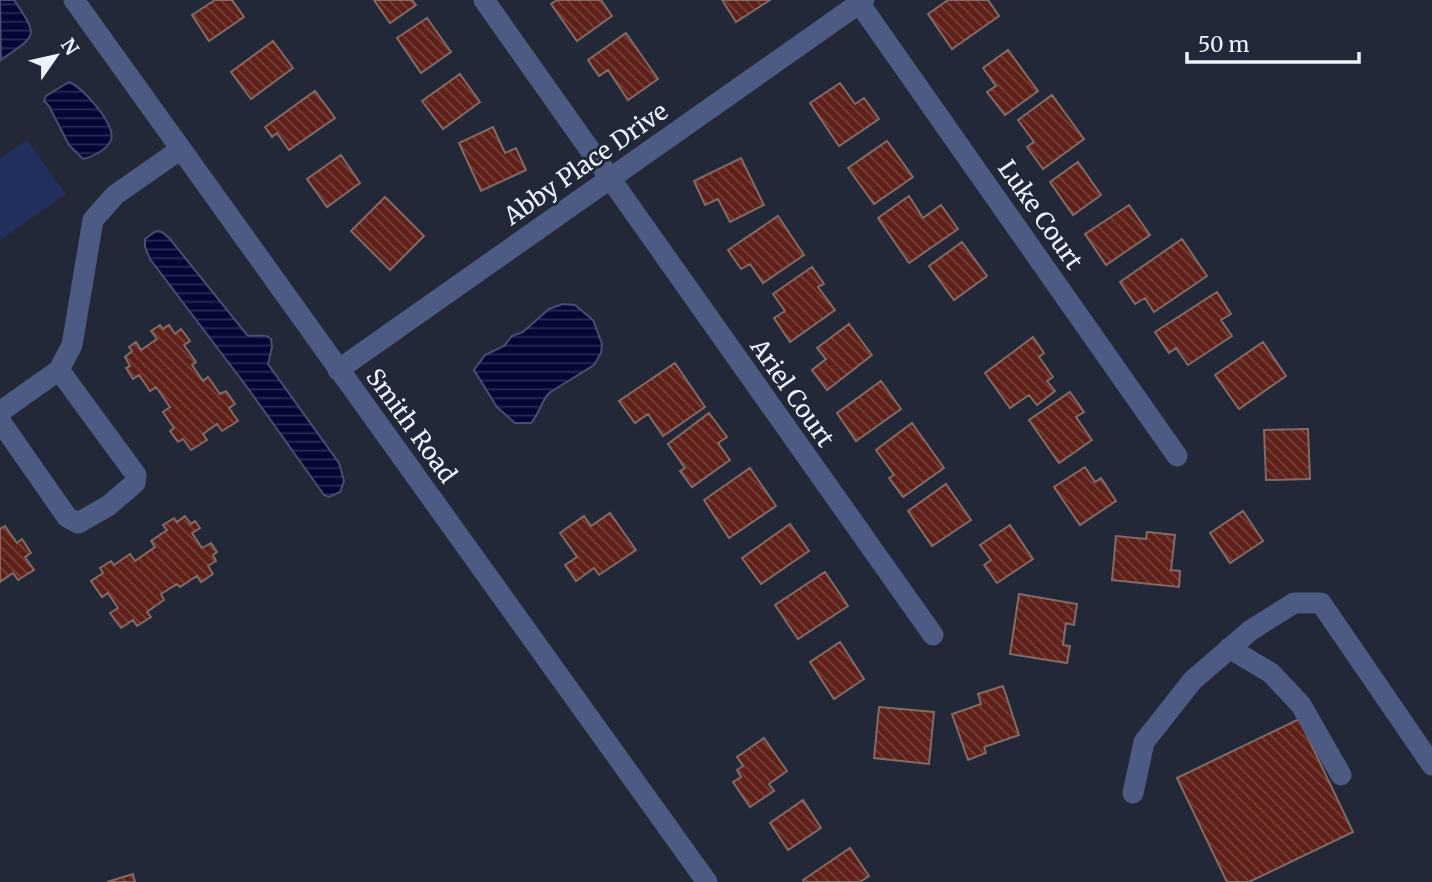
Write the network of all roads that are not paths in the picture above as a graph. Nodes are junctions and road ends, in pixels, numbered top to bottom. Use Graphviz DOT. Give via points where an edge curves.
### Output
graph roads {
  1 [pos="74,0"];
  2 [pos="484,0"];
  3 [pos="860,1"];
  4 [pos="180,149"];
  5 [pos="610,179"];
  6 [pos="59,370"];
  7 [pos="338,370"];
  8 [pos="0,412"];
  9 [pos="0,421"];
  10 [pos="1177,456"];
  11 [pos="933,635"];
  12 [pos="1229,648"];
  13 [pos="1432,765"];
  14 [pos="1341,775"];
  15 [pos="1133,793"];
  16 [pos="707,882"];
  1 -- 4 [label="street, Smith Road"];
  2 -- 5 [label="street, Ariel Court"];
  3 -- 5 [label="street, Abby Place Drive"];
  3 -- 10 [label="street, Luke Court"];
  4 -- 6 [label="street" via="115,195 93,220 72,345"];
  4 -- 7 [label="street, Smith Road"];
  5 -- 7 [label="street, Abby Place Drive"];
  5 -- 11 [label="street, Ariel Court"];
  6 -- 8 [label="street"];
  6 -- 9 [label="street" via="136,475 135,483 78,523 67,517"];
  7 -- 16 [label="street, Smith Road"];
  12 -- 13 [label="street" via="1294,603 1321,603"];
  12 -- 14 [label="street" via="1271,673 1301,705"];
  12 -- 15 [label="street" via="1192,680 1144,742"];
}
